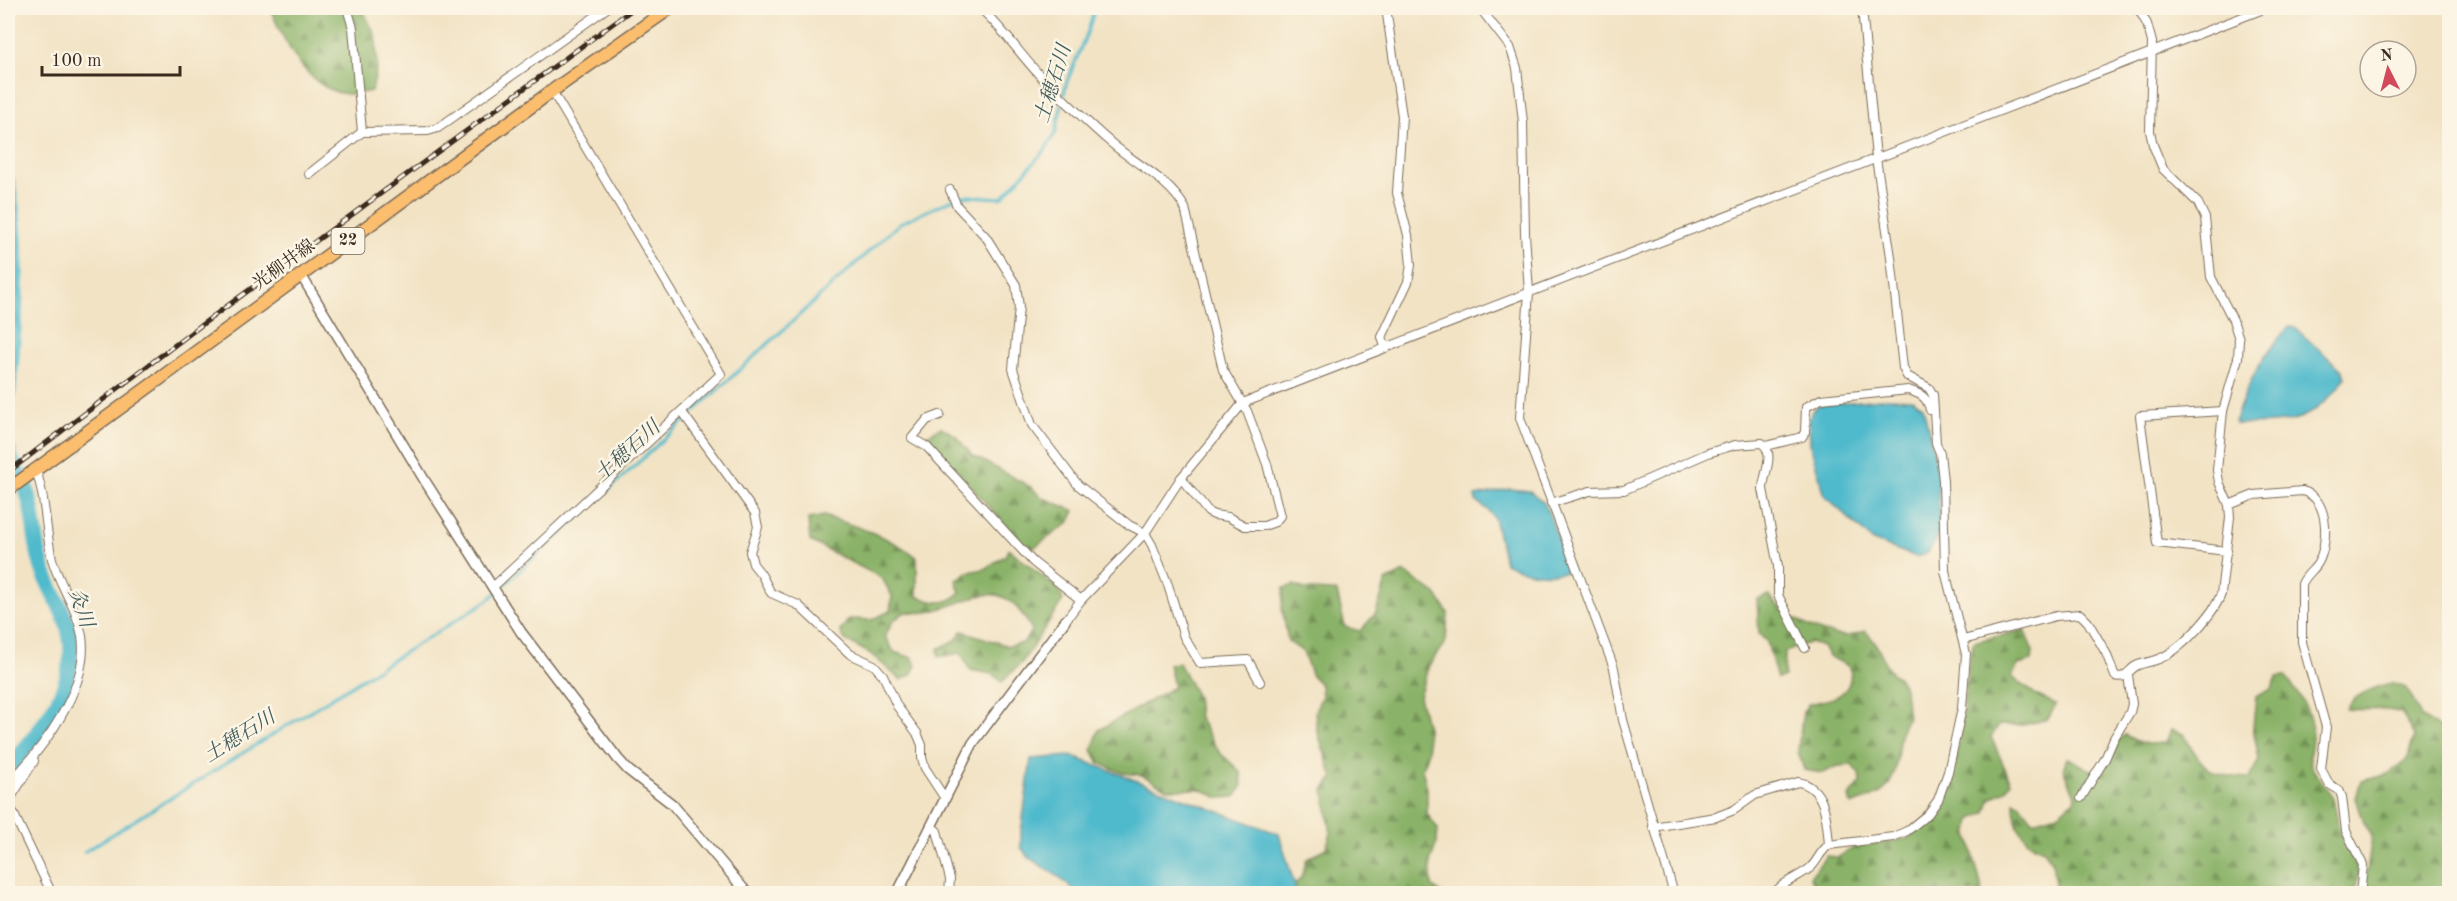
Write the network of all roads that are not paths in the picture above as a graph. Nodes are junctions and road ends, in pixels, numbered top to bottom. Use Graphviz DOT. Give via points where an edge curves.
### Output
graph roads {
  1 [pos="347,8"];
  2 [pos="607,8"];
  3 [pos="669,8"];
  4 [pos="980,8"];
  5 [pos="1386,8"];
  6 [pos="1480,8"];
  7 [pos="1862,8"];
  8 [pos="2138,8"];
  9 [pos="2266,8"];
  10 [pos="2151,51"];
  11 [pos="552,91"];
  12 [pos="362,132"];
  13 [pos="1876,158"];
  14 [pos="309,174"];
  15 [pos="952,194"];
  16 [pos="301,275"];
  17 [pos="1529,292"];
  18 [pos="1385,347"];
  19 [pos="1243,403"];
  20 [pos="2223,411"];
  21 [pos="940,415"];
  22 [pos="1934,415"];
  23 [pos="685,416"];
  24 [pos="1766,446"];
  25 [pos="31,472"];
  26 [pos="1181,478"];
  27 [pos="12,486"];
  28 [pos="1551,503"];
  29 [pos="2229,505"];
  30 [pos="1144,533"];
  31 [pos="2227,551"];
  32 [pos="493,587"];
  33 [pos="1081,600"];
  34 [pos="1065,621"];
  35 [pos="1963,640"];
  36 [pos="1805,648"];
  37 [pos="2128,675"];
  38 [pos="1260,682"];
  39 [pos="44,742"];
  40 [pos="8,784"];
  41 [pos="944,797"];
  42 [pos="2081,798"];
  43 [pos="931,826"];
  44 [pos="1653,827"];
  45 [pos="1829,846"];
  46 [pos="52,894"];
  47 [pos="748,894"];
  48 [pos="897,894"];
  49 [pos="949,894"];
  50 [pos="1674,894"];
  51 [pos="1699,894"];
  52 [pos="1713,894"];
  53 [pos="1774,894"];
  54 [pos="2360,894"];
  1 -- 12 [label="street"];
  2 -- 12 [label="street" via="438,128"];
  3 -- 11 [label="main road, 光柳井線 / 22"];
  4 -- 19 [label="street" via="1027,62 1109,142 1179,196 1189,219 1222,370"];
  5 -- 18 [label="street" via="1402,116 1397,193 1411,265 1408,282 1382,337"];
  6 -- 17 [label="street" via="1510,47 1517,68 1523,122"];
  7 -- 13 [label="street"];
  8 -- 10 [label="street" via="2147,24"];
  9 -- 10 [label="street"];
  10 -- 13 [label="street"];
  10 -- 20 [label="street" via="2153,145 2163,170 2198,202 2205,218 2211,277 2239,339 2238,358"];
  11 -- 16 [label="main road, 光柳井線 / 22"];
  11 -- 23 [label="street" via="721,374"];
  12 -- 14 [label="street"];
  13 -- 17 [label="street"];
  13 -- 22 [label="street" via="1903,368 1907,376 1929,388"];
  15 -- 30 [label="street" via="960,211 986,237 1016,285 1019,307 1013,369 1032,425 1078,485"];
  16 -- 25 [label="main road, 光柳井線 / 22"];
  16 -- 32 [label="street"];
  17 -- 18 [label="street"];
  17 -- 28 [label="street" via="1520,418"];
  18 -- 19 [label="street"];
  19 -- 26 [label="street"];
  19 -- 26 [label="street" via="1267,464 1280,516 1275,522 1251,527 1214,515"];
  20 -- 29 [label="street" via="2217,470"];
  20 -- 31 [label="street" via="2140,416 2157,543"];
  21 -- 33 [label="street" via="927,420 912,438 927,447 1033,562"];
  22 -- 24 [label="street" via="1922,395 1908,390 1821,399 1806,407 1802,436"];
  22 -- 35 [label="street" via="1943,481 1945,571"];
  23 -- 32 [label="street"];
  23 -- 41 [label="street" via="755,513 758,527 750,552 771,593 798,605 850,654 874,665 883,675 897,706 917,733 925,768"];
  24 -- 28 [label="street" via="1756,442 1726,448 1635,487 1590,491"];
  24 -- 36 [label="street" via="1768,461 1763,489 1778,566 1778,595"];
  25 -- 27 [label="main road, 光柳井線 / 22"];
  25 -- 39 [label="street" via="41,483 53,562 74,605 82,638 70,698"];
  26 -- 30 [label="street"];
  28 -- 44 [label="street" via="1614,668 1619,707"];
  29 -- 31 [label="street"];
  29 -- 54 [label="street" via="2254,495 2302,491 2310,492 2323,509 2322,552 2302,584 2302,642 2326,727 2321,769 2342,797 2346,831 2363,865"];
  30 -- 33 [label="street"];
  30 -- 38 [label="street" via="1168,585 1184,637 1200,663 1248,660"];
  31 -- 37 [label="street" via="2217,605 2175,650 2136,666"];
  32 -- 47 [label="street" via="521,632 618,759 672,804"];
  33 -- 34 [label="street"];
  34 -- 41 [label="street" via="985,724"];
  35 -- 37 [label="street" via="2056,616 2080,614 2106,653 2115,676"];
  35 -- 45 [label="street" via="1966,654 1962,708 1938,800 1917,824 1893,837"];
  37 -- 42 [label="street" via="2130,712"];
  39 -- 40 [label="street"];
  39 -- 46 [label="street" via="8,802"];
  41 -- 43 [label="street"];
  43 -- 48 [label="street"];
  43 -- 49 [label="street" via="937,831 950,879"];
  44 -- 45 [label="street" via="1716,817 1755,795 1798,782 1816,794 1826,810"];
  44 -- 50 [label="street"];
  45 -- 53 [label="street" via="1813,866"];
  51 -- 52 [label="street"];
}
